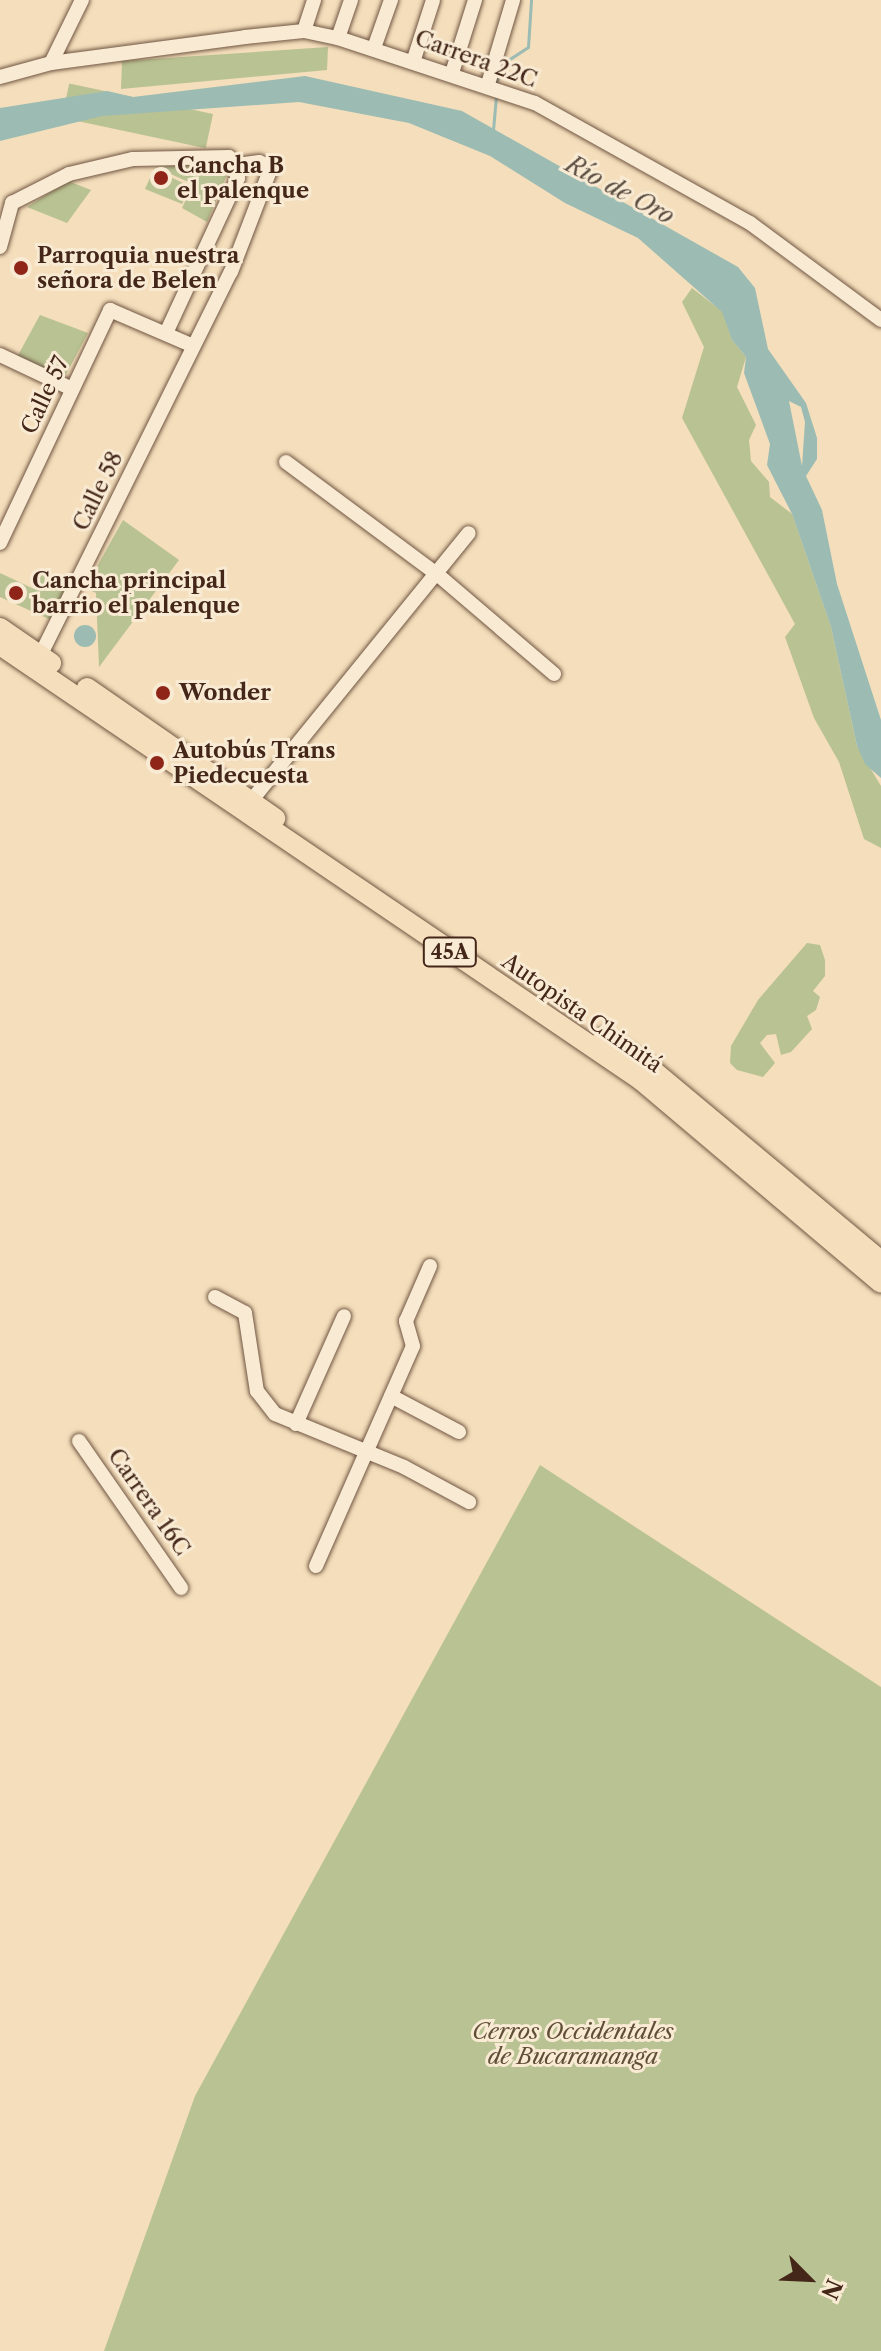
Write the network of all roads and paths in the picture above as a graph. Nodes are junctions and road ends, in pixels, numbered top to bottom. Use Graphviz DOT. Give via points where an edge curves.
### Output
graph roads {
  1 [pos="82,0"];
  2 [pos="314,0"];
  3 [pos="351,0"];
  4 [pos="391,0"];
  5 [pos="433,0"];
  6 [pos="475,0"];
  7 [pos="513,0"];
  8 [pos="304,31"];
  9 [pos="338,38"];
  10 [pos="374,48"];
  11 [pos="414,59"];
  12 [pos="51,63"];
  13 [pos="452,73"];
  14 [pos="0,77"];
  15 [pos="488,84"];
  16 [pos="233,161"];
  17 [pos="0,247"];
  18 [pos="879,316"];
  19 [pos="166,333"];
  20 [pos="191,345"];
  21 [pos="0,355"];
  22 [pos="72,389"];
  23 [pos="286,462"];
  24 [pos="469,533"];
  25 [pos="0,543"];
  26 [pos="437,574"];
  27 [pos="0,628"];
  28 [pos="0,645"];
  29 [pos="40,656"];
  30 [pos="554,674"];
  31 [pos="251,801"];
  32 [pos="881,1261"];
  33 [pos="430,1266"];
  34 [pos="881,1283"];
  35 [pos="215,1297"];
  36 [pos="344,1316"];
  37 [pos="391,1396"];
  38 [pos="296,1424"];
  39 [pos="459,1432"];
  40 [pos="79,1441"];
  41 [pos="366,1455"];
  42 [pos="469,1502"];
  43 [pos="316,1566"];
  44 [pos="181,1588"];
  1 -- 12 [label="street"];
  2 -- 8 [label="street"];
  3 -- 9 [label="street"];
  4 -- 10 [label="street"];
  5 -- 11 [label="street"];
  6 -- 13 [label="street"];
  7 -- 15 [label="street"];
  8 -- 9 [label="street, Carrera 22C"];
  8 -- 12 [label="street, Carrera 22C"];
  9 -- 10 [label="street, Carrera 22C"];
  10 -- 11 [label="street, Carrera 22C"];
  11 -- 13 [label="street, Carrera 22C"];
  12 -- 14 [label="street, Carrera 22C"];
  13 -- 15 [label="street, Carrera 22C"];
  15 -- 18 [label="street, Carrera 22C" via="535,103 750,223"];
  16 -- 17 [label="street" via="133,159 69,174 12,203"];
  16 -- 19 [label="street" via="238,178"];
  16 -- 20 [label="street, Calle 58" via="271,168 231,272"];
  19 -- 20 [label="street"];
  19 -- 22 [label="street, Calle 57" via="110,310"];
  20 -- 29 [label="street, Calle 58"];
  21 -- 22 [label="street"];
  22 -- 25 [label="street, Calle 57"];
  23 -- 26 [label="street"];
  24 -- 26 [label="street"];
  26 -- 30 [label="street"];
  26 -- 31 [label="street"];
  27 -- 29 [label="highway, Autopista Chimitá / 45A"];
  28 -- 34 [label="highway, Autopista Chimitá / 45A" via="641,1080"];
  29 -- 31 [label="highway, Autopista Chimitá / 45A"];
  31 -- 32 [label="highway, Autopista Chimitá / 45A" via="650,1068"];
  33 -- 37 [label="street" via="406,1321 413,1346"];
  35 -- 38 [label="street" via="237,1306 249,1321 262,1403"];
  36 -- 38 [label="street"];
  37 -- 39 [label="street"];
  37 -- 41 [label="street"];
  38 -- 41 [label="street"];
  40 -- 44 [label="street, Carrera 16C"];
  41 -- 42 [label="street" via="404,1467"];
  41 -- 43 [label="street"];
}
